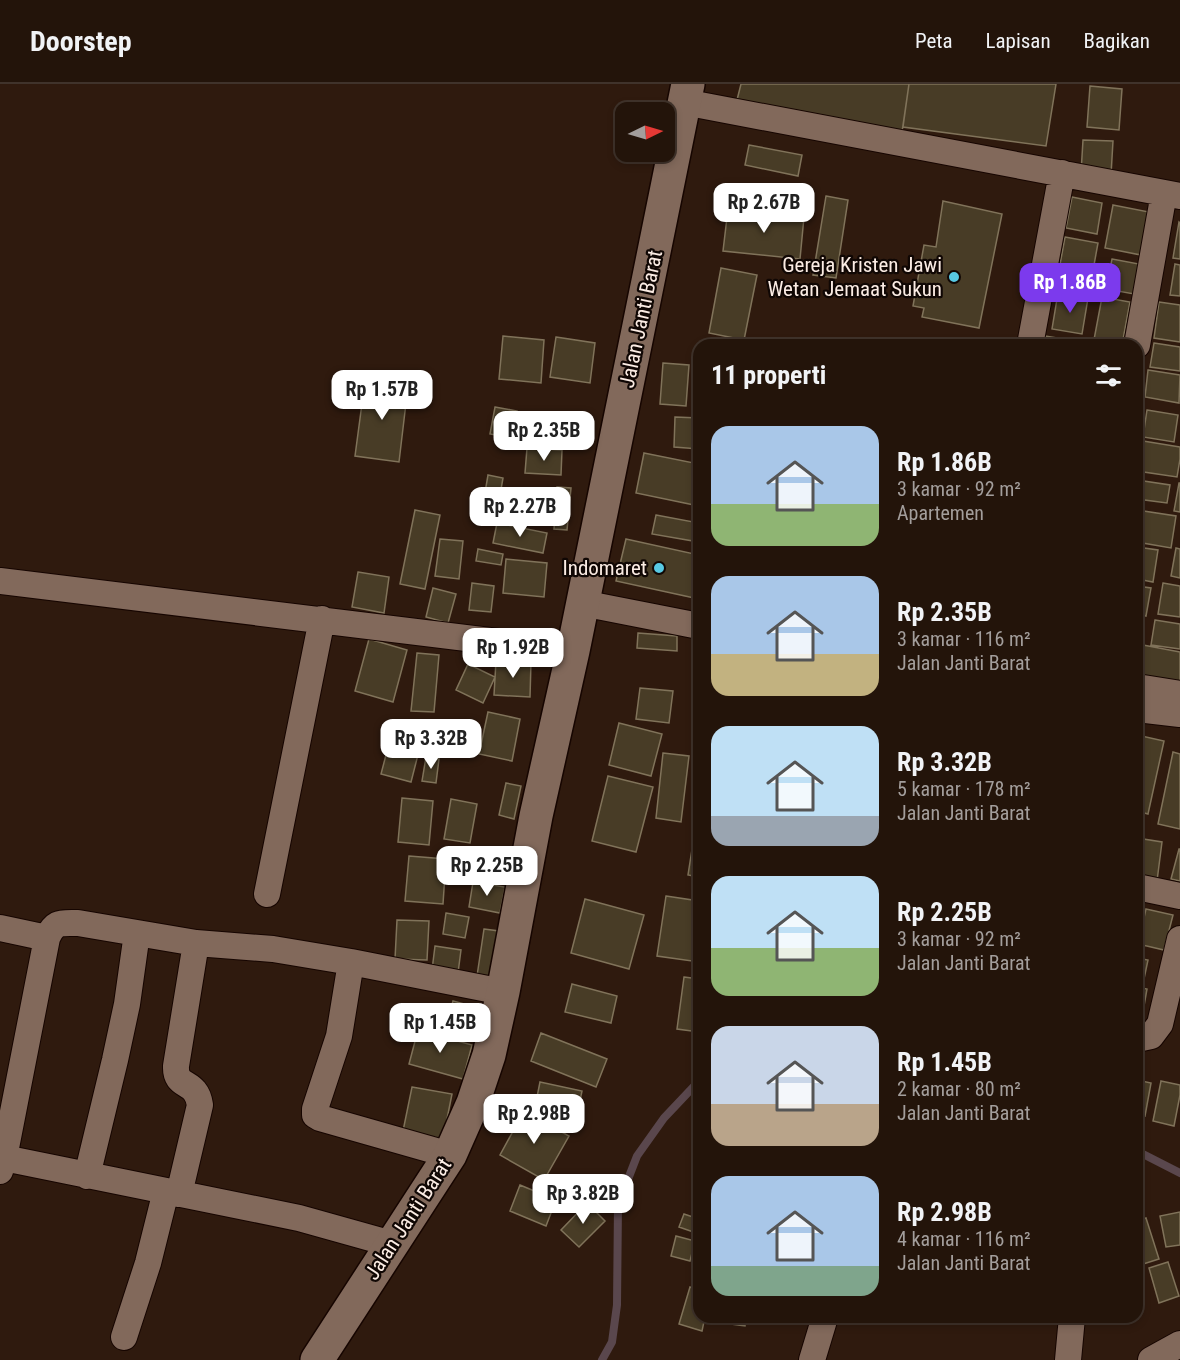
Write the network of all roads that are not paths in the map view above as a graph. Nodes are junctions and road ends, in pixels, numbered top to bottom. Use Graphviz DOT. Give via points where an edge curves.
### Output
graph roads {
  1 [pos="686,93"];
  2 [pos="1062,173"];
  3 [pos="1172,195"];
  4 [pos="1031,339"];
  5 [pos="1138,339"];
  6 [pos="0,581"];
  7 [pos="582,603"];
  8 [pos="322,619"];
  9 [pos="693,625"];
  10 [pos="573,651"];
  11 [pos="1143,688"];
  12 [pos="1180,694"];
  13 [pos="1143,710"];
  14 [pos="1180,714"];
  15 [pos="1143,888"];
  16 [pos="267,894"];
  17 [pos="1180,896"];
  18 [pos="0,928"];
  19 [pos="137,933"];
  20 [pos="46,938"];
  21 [pos="1180,939"];
  22 [pos="196,943"];
  23 [pos="351,962"];
  24 [pos="503,992"];
  25 [pos="1143,1038"];
  26 [pos="450,1155"];
  27 [pos="1,1162"];
  28 [pos="87,1176"];
  29 [pos="173,1192"];
  30 [pos="392,1244"];
  31 [pos="823,1323"];
  32 [pos="1071,1323"];
  33 [pos="123,1337"];
  34 [pos="1180,1344"];
  35 [pos="317,1360"];
  36 [pos="812,1360"];
  37 [pos="1068,1360"];
  38 [pos="1151,1360"];
  1 -- 2 [label="street"];
  1 -- 7 [label="street, Jalan Janti Barat"];
  2 -- 3 [label="street"];
  2 -- 4 [label="street"];
  3 -- 5 [label="street"];
  6 -- 8 [label="street"];
  7 -- 9 [label="street"];
  7 -- 10 [label="street, Jalan Janti Barat"];
  8 -- 10 [label="street"];
  8 -- 16 [label="street"];
  10 -- 24 [label="street, Jalan Janti Barat" via="536,816"];
  11 -- 12 [label="street"];
  13 -- 14 [label="street"];
  15 -- 17 [label="street"];
  18 -- 20 [label="street"];
  19 -- 20 [label="street" via="61,923"];
  19 -- 22 [label="street"];
  19 -- 28 [label="street" via="127,1004"];
  20 -- 27 [label="street"];
  21 -- 25 [label="street" via="1160,1024 1151,1036"];
  22 -- 23 [label="street" via="273,949"];
  22 -- 29 [label="street" via="176,1074 180,1082 194,1088 200,1105"];
  23 -- 24 [label="street"];
  23 -- 26 [label="street" via="339,1036 315,1115"];
  24 -- 26 [label="street, Jalan Janti Barat" via="483,1074"];
  26 -- 30 [label="street, Jalan Janti Barat"];
  27 -- 28 [label="street"];
  28 -- 29 [label="street"];
  29 -- 30 [label="street" via="299,1218"];
  29 -- 33 [label="street"];
  30 -- 35 [label="street, Jalan Janti Barat"];
  31 -- 36 [label="street"];
  32 -- 37 [label="street"];
  34 -- 38 [label="street"];
}
